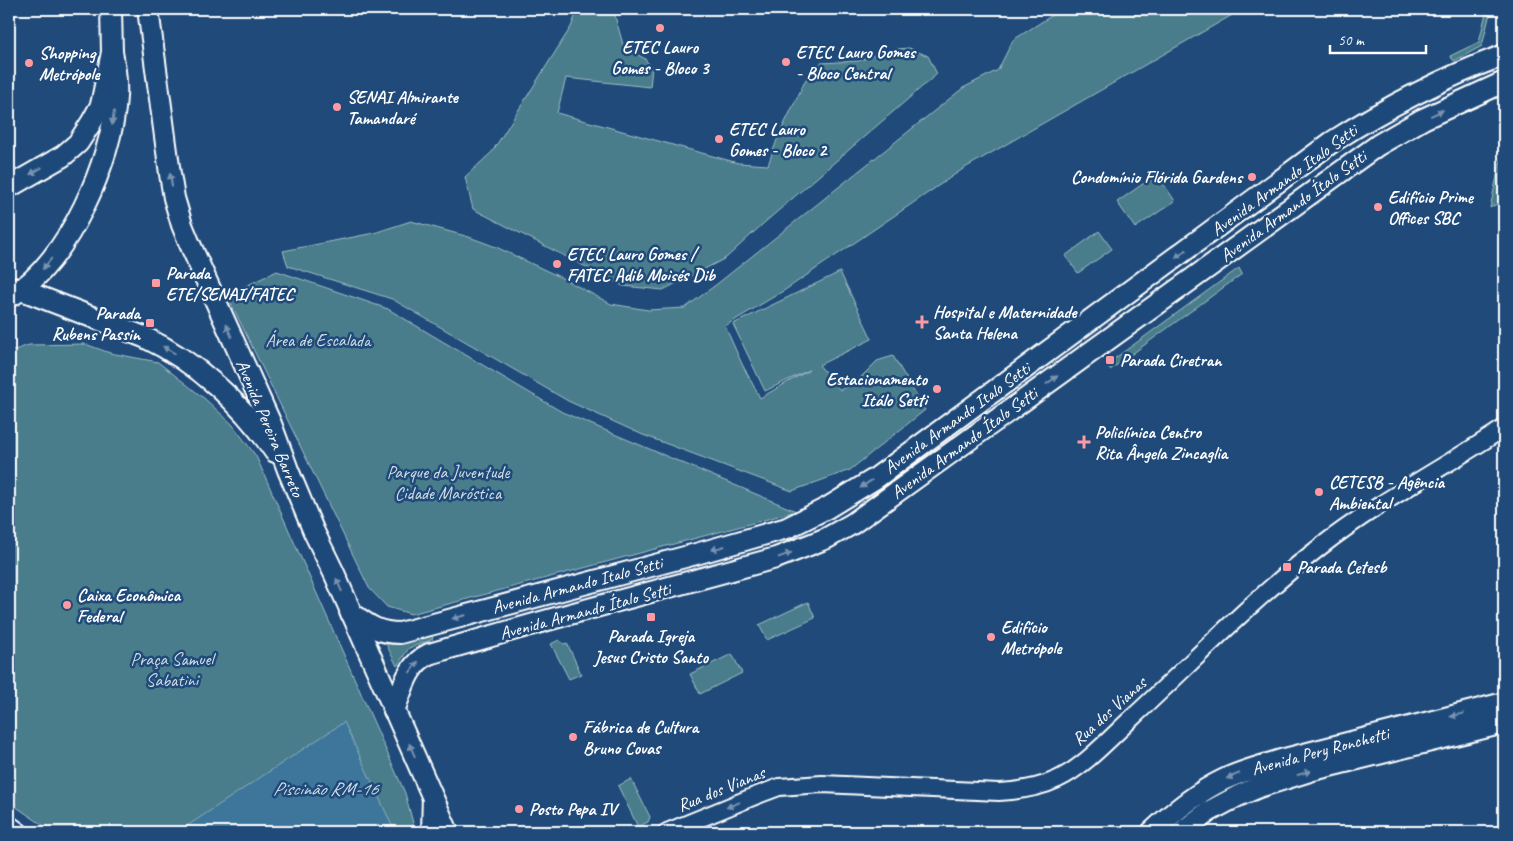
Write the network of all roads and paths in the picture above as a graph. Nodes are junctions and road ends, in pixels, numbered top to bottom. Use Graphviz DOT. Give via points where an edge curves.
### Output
graph roads {
  1 [pos="111,9"];
  2 [pos="148,9"];
  3 [pos="112,52"];
  4 [pos="1504,55"];
  5 [pos="1472,68"];
  6 [pos="1504,82"];
  7 [pos="1393,136"];
  8 [pos="1332,142"];
  9 [pos="1330,179"];
  10 [pos="9,187"];
  11 [pos="1210,232"];
  12 [pos="1224,255"];
  13 [pos="13,292"];
  14 [pos="978,402"];
  15 [pos="995,420"];
  16 [pos="942,428"];
  17 [pos="1504,428"];
  18 [pos="957,448"];
  19 [pos="288,470"];
  20 [pos="696,554"];
  21 [pos="609,576"];
  22 [pos="636,597"];
  23 [pos="350,612"];
  24 [pos="548,620"];
  25 [pos="1504,703"];
  26 [pos="394,711"];
  27 [pos="1504,723"];
  28 [pos="431,794"];
  29 [pos="9,824"];
  30 [pos="20,832"];
  31 [pos="430,832"];
  32 [pos="448,832"];
  33 [pos="667,832"];
  34 [pos="1152,832"];
  35 [pos="1182,832"];
  1 -- 3 [label="main road"];
  19 -- 2 [label="main road, Avenida Pereira Barreto, one-way" via="271,424 188,242 174,198"];
  3 -- 10 [label="main road, one-way" via="100,104 78,143 63,156"];
  3 -- 13 [label="main road, one-way" via="116,98 106,150 88,199 59,248 37,276"];
  4 -- 5 [label="main road, Avenida Armando Italo Setti"];
  5 -- 7 [label="main road" via="1455,85 1385,122 1383,128"];
  5 -- 8 [label="main road, Avenida Armando Italo Setti" via="1408,98"];
  7 -- 6 [label="main road, Avenida Armando Ítalo Setti, one-way"];
  7 -- 9 [label="main road, Avenida Armando Ítalo Setti"];
  8 -- 9 [label="main road" via="1337,144 1352,138 1361,146 1333,170"];
  8 -- 11 [label="main road, Avenida Armando Italo Setti"];
  9 -- 12 [label="main road, Avenida Armando Ítalo Setti"];
  11 -- 12 [label="main road" via="1220,237"];
  11 -- 14 [label="main road, Avenida Armando Italo Setti, one-way"];
  15 -- 12 [label="main road, Avenida Armando Ítalo Setti, one-way"];
  19 -- 13 [label="main road, one-way" via="238,406 181,357 144,337"];
  14 -- 15 [label="main road"];
  14 -- 16 [label="main road, Avenida Armando Italo Setti"];
  15 -- 18 [label="main road, Avenida Armando Ítalo Setti"];
  16 -- 18 [label="main road" via="956,436"];
  16 -- 20 [label="main road, Avenida Armando Italo Setti, one-way" via="876,478 827,508 787,528"];
  17 -- 33 [label="street, Rua dos Vianas, one-way" via="1361,517 1313,552 1260,597 1082,764 1058,780 1026,790 999,792 830,784 779,787"];
  22 -- 18 [label="main road, Avenida Armando Ítalo Setti, one-way" via="804,549 852,524"];
  23 -- 19 [label="main road, Avenida Pereira Barreto, one-way"];
  20 -- 21 [label="main road, Avenida Armando Italo Setti"];
  20 -- 22 [label="main road" via="688,566 636,581 633,590"];
  21 -- 23 [label="main road, Avenida Armando Italo Setti, one-way" via="400,633 377,630"];
  21 -- 24 [label="main road" via="615,588 612,593 552,611"];
  22 -- 24 [label="main road, Avenida Armando Ítalo Setti"];
  23 -- 26 [label="main road, Avenida Pereira Barreto"];
  26 -- 24 [label="main road, Avenida Armando Ítalo Setti, one-way" via="410,671 423,657"];
  25 -- 34 [label="main road, Avenida Pery Ronchetti, one-way" via="1249,770 1206,789"];
  28 -- 26 [label="main road, Avenida Pereira Barreto, one-way"];
  35 -- 27 [label="main road, Avenida Pery Ronchetti, one-way" via="1208,812 1260,787 1313,770"];
  28 -- 31 [label="street"];
  28 -- 32 [label="main road, Avenida Pereira Barreto"];
  29 -- 30 [label="street"];
}
